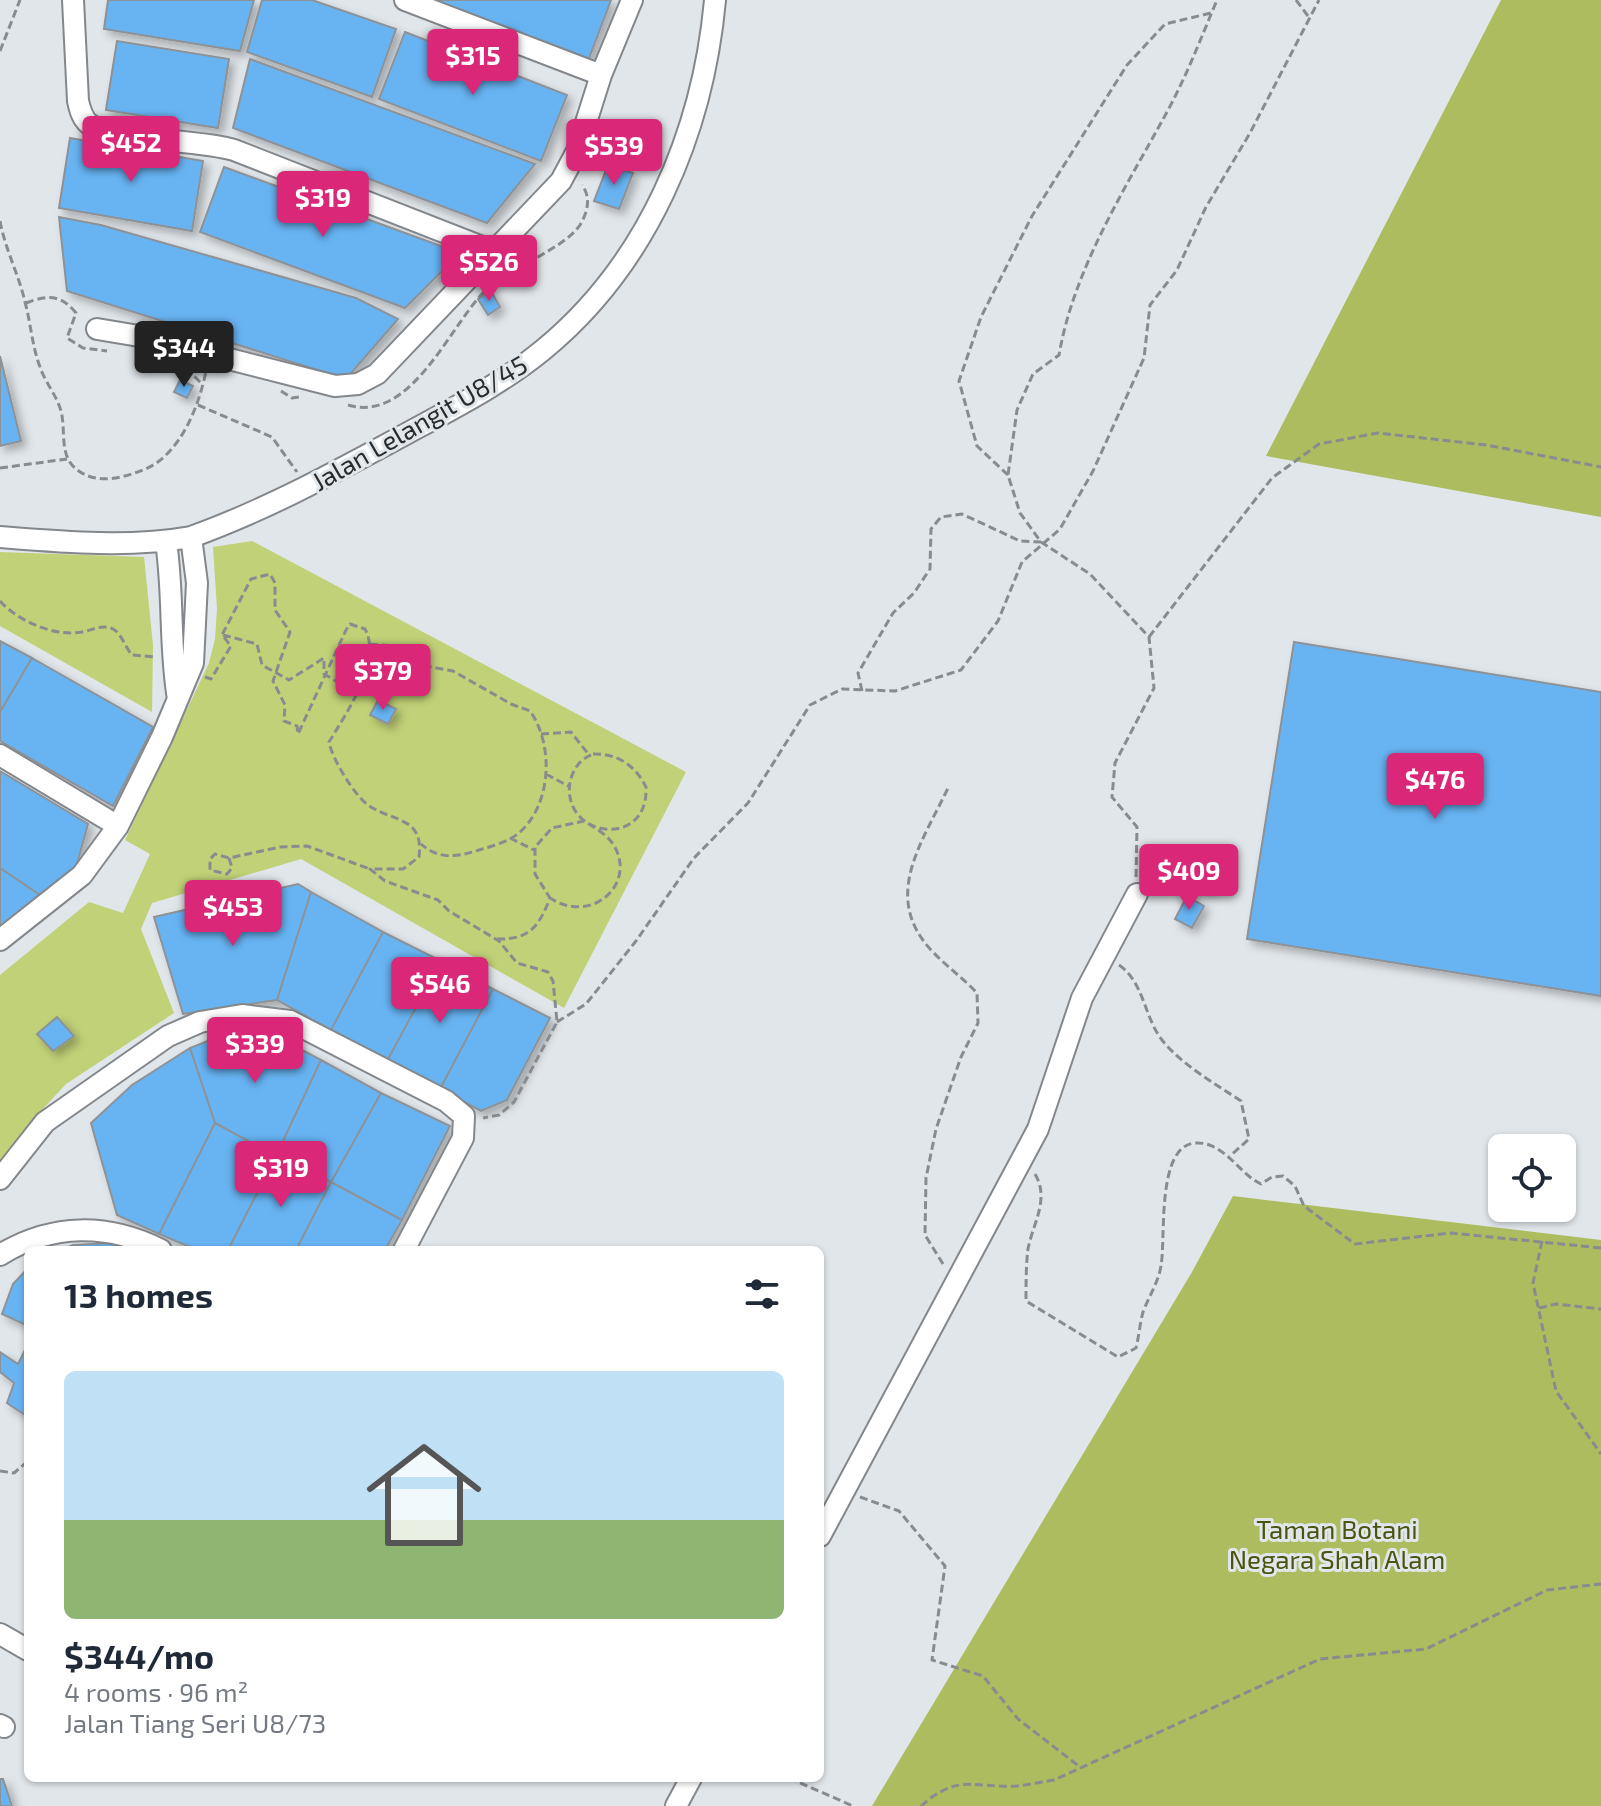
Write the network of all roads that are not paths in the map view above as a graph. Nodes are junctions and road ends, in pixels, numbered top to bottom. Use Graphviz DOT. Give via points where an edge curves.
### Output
graph roads {
  1 [pos="73,0"];
  2 [pos="405,0"];
  3 [pos="632,0"];
  4 [pos="715,0"];
  5 [pos="601,75"];
  6 [pos="495,252"];
  7 [pos="97,329"];
  8 [pos="0,537"];
  9 [pos="191,537"];
  10 [pos="166,542"];
  11 [pos="182,671"];
  12 [pos="0,755"];
  13 [pos="118,826"];
  14 [pos="1137,894"];
  15 [pos="0,940"];
  16 [pos="0,1179"];
  17 [pos="153,1246"];
  18 [pos="406,1246"];
  19 [pos="0,1255"];
  20 [pos="824,1528"];
  21 [pos="0,1634"];
  22 [pos="24,1648"];
  23 [pos="689,1782"];
  24 [pos="676,1806"];
  1 -- 6 [label="street" via="78,101 89,124 109,132 234,150"];
  2 -- 5 [label="street"];
  3 -- 5 [label="street"];
  4 -- 9 [label="street, Jalan Lelangit U8/45" via="691,127 665,193 601,293 575,322 504,379 304,487"];
  5 -- 6 [label="street" via="568,171"];
  6 -- 7 [label="street" via="386,366 358,384 324,385"];
  8 -- 10 [label="street, Jalan Lelangit U8/45"];
  9 -- 10 [label="street, Jalan Lelangit U8/45"];
  9 -- 11 [label="street" via="197,593"];
  10 -- 11 [label="street"];
  11 -- 13 [label="street" via="178,699"];
  12 -- 13 [label="street"];
  13 -- 15 [label="street" via="74,883"];
  14 -- 20 [label="street" via="1082,998 1038,1129"];
  16 -- 18 [label="street" via="45,1122 168,1036 200,1022 242,1015 290,1021 446,1101 464,1116 463,1138"];
  17 -- 19 [label="street" via="91,1229 50,1232"];
  21 -- 22 [label="street"];
  23 -- 24 [label="street"];
}
